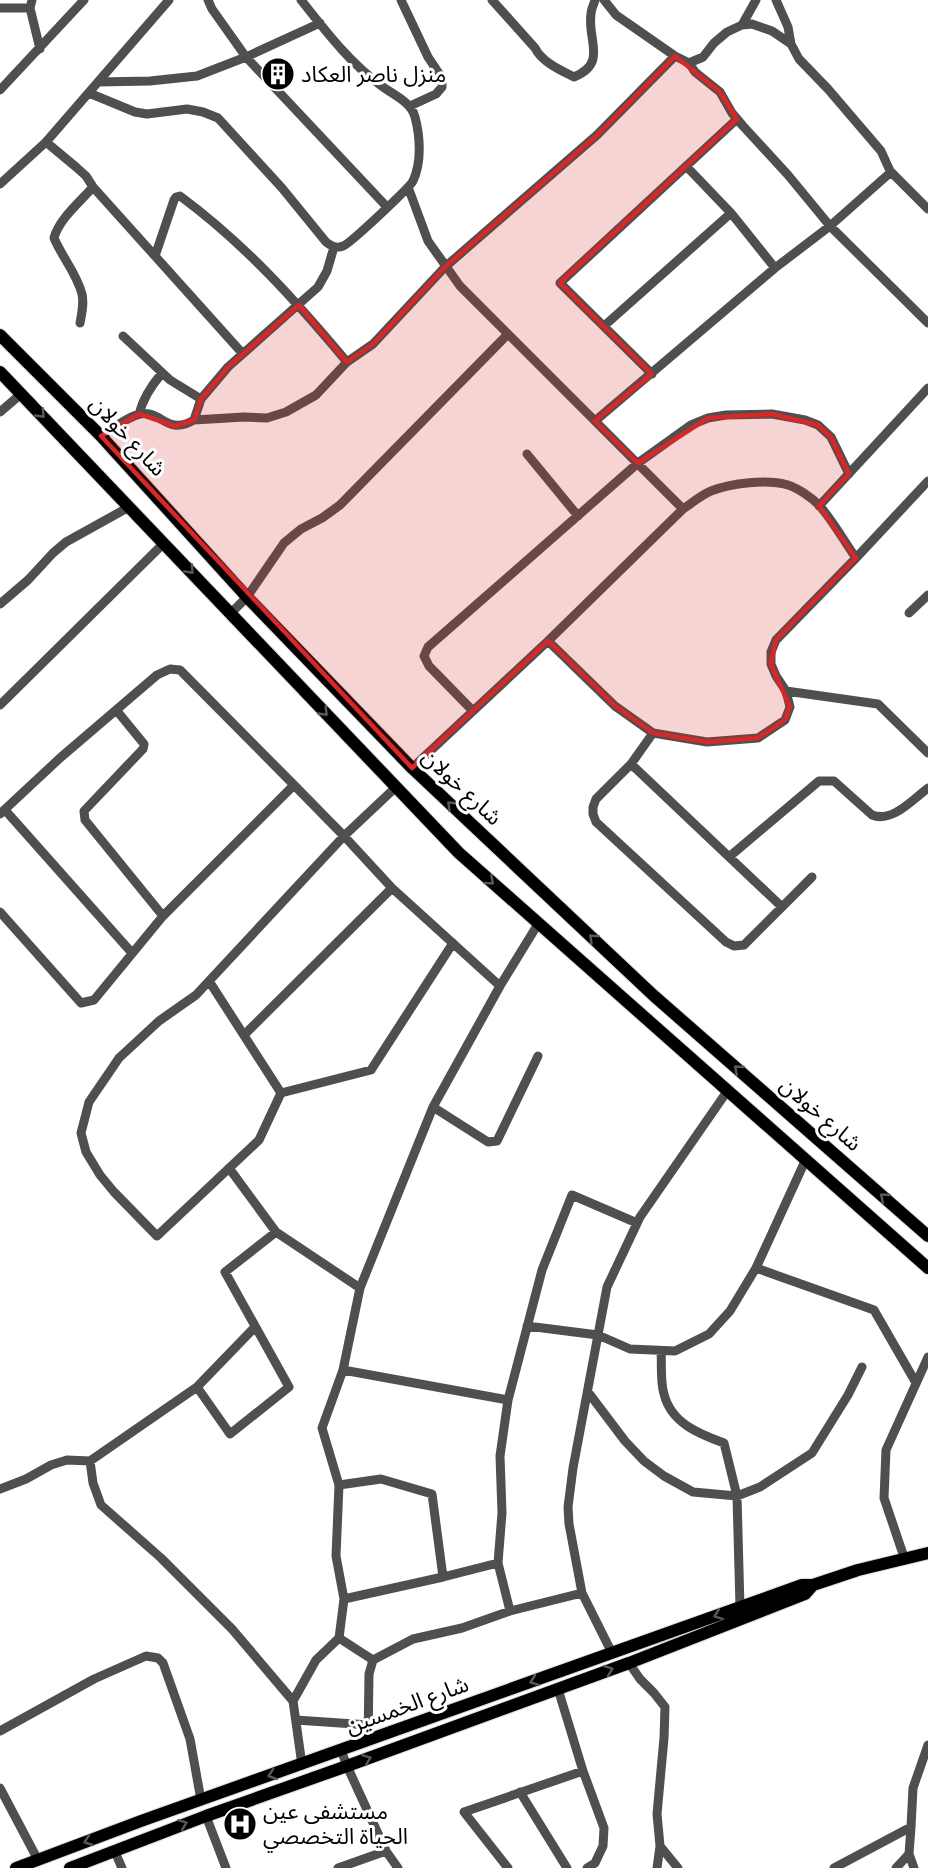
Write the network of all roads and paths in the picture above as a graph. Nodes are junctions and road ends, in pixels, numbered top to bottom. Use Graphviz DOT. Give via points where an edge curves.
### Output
graph roads {
  1 [pos="84,0"];
  2 [pos="168,0"];
  3 [pos="208,0"];
  4 [pos="301,0"];
  5 [pos="402,0"];
  6 [pos="492,0"];
  7 [pos="595,0"];
  8 [pos="604,0"];
  9 [pos="756,0"];
  10 [pos="776,0"];
  11 [pos="31,4"];
  12 [pos="0,8"];
  13 [pos="320,23"];
  14 [pos="742,25"];
  15 [pos="791,44"];
  16 [pos="40,48"];
  17 [pos="675,56"];
  18 [pos="246,57"];
  19 [pos="689,63"];
  20 [pos="98,82"];
  21 [pos="0,90"];
  22 [pos="89,93"];
  23 [pos="410,106"];
  24 [pos="737,119"];
  25 [pos="46,142"];
  26 [pos="686,166"];
  27 [pos="891,173"];
  28 [pos="0,184"];
  29 [pos="93,187"];
  30 [pos="408,187"];
  31 [pos="387,207"];
  32 [pos="928,210"];
  33 [pos="731,213"];
  34 [pos="830,226"];
  35 [pos="334,247"];
  36 [pos="155,256"];
  37 [pos="445,267"];
  38 [pos="775,268"];
  39 [pos="299,305"];
  40 [pos="80,322"];
  41 [pos="928,323"];
  42 [pos="604,326"];
  43 [pos="508,334"];
  44 [pos="0,335"];
  45 [pos="123,336"];
  46 [pos="243,354"];
  47 [pos="346,362"];
  48 [pos="0,372"];
  49 [pos="162,373"];
  50 [pos="652,374"];
  51 [pos="928,388"];
  52 [pos="21,394"];
  53 [pos="201,399"];
  54 [pos="0,412"];
  55 [pos="139,414"];
  56 [pos="194,420"];
  57 [pos="595,421"];
  58 [pos="101,436"];
  59 [pos="527,454"];
  60 [pos="638,464"];
  61 [pos="849,474"];
  62 [pos="928,481"];
  63 [pos="819,506"];
  64 [pos="129,507"];
  65 [pos="683,509"];
  66 [pos="578,516"];
  67 [pos="164,543"];
  68 [pos="856,558"];
  69 [pos="928,595"];
  70 [pos="248,597"];
  71 [pos="0,604"];
  72 [pos="909,613"];
  73 [pos="230,614"];
  74 [pos="548,641"];
  75 [pos="786,691"];
  76 [pos="0,705"];
  77 [pos="117,711"];
  78 [pos="473,711"];
  79 [pos="653,733"];
  80 [pos="928,753"];
  81 [pos="632,764"];
  82 [pos="412,768"];
  83 [pos="294,785"];
  84 [pos="396,788"];
  85 [pos="928,788"];
  86 [pos="3,812"];
  87 [pos="344,836"];
  88 [pos="729,856"];
  89 [pos="812,877"];
  90 [pos="392,888"];
  91 [pos="783,907"];
  92 [pos="0,912"];
  93 [pos="163,916"];
  94 [pos="538,924"];
  95 [pos="453,943"];
  96 [pos="132,953"];
  97 [pos="209,981"];
  98 [pos="500,986"];
  99 [pos="653,995"];
  100 [pos="635,1007"];
  101 [pos="244,1035"];
  102 [pos="538,1056"];
  103 [pos="728,1090"];
  104 [pos="281,1093"];
  105 [pos="433,1107"];
  106 [pos="806,1159"];
  107 [pos="229,1168"];
  108 [pos="637,1223"];
  109 [pos="276,1232"];
  110 [pos="928,1236"];
  111 [pos="756,1268"];
  112 [pos="928,1268"];
  113 [pos="360,1288"];
  114 [pos="527,1326"];
  115 [pos="255,1327"];
  116 [pos="598,1335"];
  117 [pos="661,1351"];
  118 [pos="928,1357"];
  119 [pos="862,1367"];
  120 [pos="343,1370"];
  121 [pos="916,1383"];
  122 [pos="197,1387"];
  123 [pos="588,1392"];
  124 [pos="508,1400"];
  125 [pos="90,1461"];
  126 [pos="339,1485"];
  127 [pos="0,1489"];
  128 [pos="737,1496"];
  129 [pos="928,1552"];
  130 [pos="904,1557"];
  131 [pos="498,1563"];
  132 [pos="443,1577"];
  133 [pos="813,1585"];
  134 [pos="582,1593"];
  135 [pos="344,1599"];
  136 [pos="740,1607"];
  137 [pos="510,1611"];
  138 [pos="339,1638"];
  139 [pos="612,1653"];
  140 [pos="373,1660"];
  141 [pos="629,1663"];
  142 [pos="558,1689"];
  143 [pos="292,1701"];
  144 [pos="296,1720"];
  145 [pos="369,1725"];
  146 [pos="0,1731"];
  147 [pos="368,1741"];
  148 [pos="928,1745"];
  149 [pos="341,1750"];
  150 [pos="302,1765"];
  151 [pos="346,1766"];
  152 [pos="583,1771"];
  153 [pos="0,1788"];
  154 [pos="520,1792"];
  155 [pos="201,1800"];
  156 [pos="206,1815"];
  157 [pos="141,1821"];
  158 [pos="911,1827"];
  159 [pos="149,1837"];
  160 [pos="660,1846"];
  161 [pos="386,1851"];
  162 [pos="115,1852"];
  163 [pos="909,1854"];
  164 [pos="38,1860"];
  165 [pos="16,1868"];
  166 [pos="70,1868"];
  167 [pos="122,1868"];
  168 [pos="226,1868"];
  169 [pos="338,1868"];
  170 [pos="398,1868"];
  171 [pos="508,1868"];
  172 [pos="567,1868"];
  173 [pos="587,1868"];
  174 [pos="657,1868"];
  175 [pos="678,1868"];
  176 [pos="834,1868"];
  177 [pos="896,1868"];
  178 [pos="914,1868"];
  1 -- 16 [label="street"];
  2 -- 20 [label="street"];
  3 -- 18 [label="street"];
  4 -- 13 [label="street"];
  5 -- 23 [label="street" via="442,78 442,87 436,93"];
  6 -- 7 [label="street" via="539,55 574,77 586,72 591,63 594,52 590,15"];
  8 -- 17 [label="street" via="616,15"];
  9 -- 14 [label="street"];
  10 -- 15 [label="street"];
  11 -- 12 [label="street"];
  11 -- 16 [label="street"];
  13 -- 18 [label="street"];
  13 -- 23 [label="street" via="355,63"];
  14 -- 15 [label="street" via="763,27"];
  14 -- 19 [label="street" via="727,32 703,57"];
  15 -- 27 [label="street" via="799,59 881,151"];
  16 -- 21 [label="street"];
  17 -- 19 [label="street"];
  17 -- 37 [label="street" via="597,135"];
  18 -- 20 [label="street" via="197,76"];
  18 -- 31 [label="street"];
  19 -- 24 [label="street" via="720,92"];
  20 -- 22 [label="street"];
  22 -- 25 [label="street"];
  22 -- 35 [label="street" via="135,112 187,109 218,118"];
  23 -- 30 [label="street" via="420,148 413,182"];
  24 -- 26 [label="street"];
  24 -- 34 [label="street"];
  25 -- 28 [label="street"];
  25 -- 29 [label="street" via="86,176"];
  26 -- 33 [label="street"];
  26 -- 42 [label="street" via="560,283"];
  27 -- 32 [label="street"];
  27 -- 34 [label="street"];
  29 -- 36 [label="street"];
  29 -- 40 [label="street" via="54,238 82,295"];
  30 -- 31 [label="street"];
  30 -- 37 [label="street" via="428,241"];
  31 -- 35 [label="street" via="343,246"];
  33 -- 38 [label="street"];
  33 -- 42 [label="street"];
  34 -- 38 [label="street"];
  34 -- 41 [label="street"];
  35 -- 39 [label="street" via="318,287"];
  36 -- 39 [label="street" via="174,200 180,196 230,236"];
  36 -- 46 [label="street"];
  37 -- 43 [label="street"];
  37 -- 47 [label="street" via="373,344"];
  38 -- 50 [label="street"];
  39 -- 46 [label="street"];
  39 -- 47 [label="street"];
  42 -- 50 [label="street"];
  43 -- 57 [label="street"];
  43 -- 70 [label="street" via="340,504 284,543"];
  44 -- 58 [label="main road, شارع خولان"];
  45 -- 49 [label="street"];
  46 -- 53 [label="street"];
  47 -- 56 [label="street" via="316,395 286,412 267,418"];
  48 -- 52 [label="main road, شارع خولان"];
  49 -- 53 [label="street"];
  49 -- 55 [label="street" via="142,401"];
  50 -- 57 [label="street"];
  51 -- 61 [label="street"];
  52 -- 54 [label="street"];
  52 -- 64 [label="main road, شارع خولان, one-way"];
  53 -- 56 [label="street"];
  55 -- 56 [label="street" via="175,426"];
  55 -- 58 [label="street"];
  57 -- 60 [label="street"];
  58 -- 70 [label="main road, شارع خولان"];
  59 -- 66 [label="street"];
  60 -- 61 [label="street" via="691,425 708,418 772,414 818,425 831,437"];
  60 -- 65 [label="street"];
  60 -- 66 [label="street"];
  61 -- 63 [label="street"];
  62 -- 68 [label="street"];
  63 -- 65 [label="street" via="789,485 770,483 724,487 708,492"];
  63 -- 68 [label="street"];
  64 -- 67 [label="main road, شارع خولان"];
  64 -- 71 [label="street" via="66,542"];
  65 -- 74 [label="street"];
  66 -- 78 [label="street" via="428,647 424,656 429,666"];
  67 -- 73 [label="main road, شارع خولان, one-way"];
  67 -- 76 [label="street"];
  68 -- 75 [label="street" via="776,640 771,664"];
  69 -- 72 [label="street"];
  70 -- 73 [label="street"];
  70 -- 82 [label="main road, شارع خولان"];
  73 -- 84 [label="main road, شارع خولان, one-way"];
  74 -- 78 [label="street"];
  74 -- 79 [label="street" via="615,706"];
  75 -- 79 [label="street" via="790,707 785,720 758,738 707,742"];
  75 -- 80 [label="street" via="878,704"];
  77 -- 83 [label="street" via="157,675 170,669 180,670"];
  77 -- 86 [label="street"];
  77 -- 93 [label="street" via="144,744 143,749 84,811 84,820"];
  78 -- 82 [label="street"];
  79 -- 81 [label="street"];
  81 -- 88 [label="street"];
  81 -- 91 [label="street" via="597,800 593,807 596,822 734,946 744,945"];
  99 -- 82 [label="main road, شارع خولان, one-way"];
  83 -- 87 [label="street"];
  83 -- 93 [label="street"];
  84 -- 87 [label="street"];
  84 -- 94 [label="main road, شارع خولان, one-way" via="459,853"];
  85 -- 88 [label="street" via="890,817 879,818 834,781 819,781"];
  86 -- 96 [label="street"];
  87 -- 90 [label="street"];
  87 -- 97 [label="street"];
  88 -- 91 [label="street"];
  89 -- 91 [label="street"];
  90 -- 95 [label="street"];
  90 -- 101 [label="street"];
  92 -- 96 [label="street" via="81,1003 94,1000"];
  93 -- 96 [label="street"];
  94 -- 98 [label="street"];
  94 -- 100 [label="main road, شارع خولان"];
  95 -- 98 [label="street"];
  95 -- 104 [label="street" via="372,1070"];
  97 -- 101 [label="street"];
  97 -- 107 [label="street" via="119,1058 89,1102 81,1133 86,1152 100,1175 157,1236"];
  98 -- 105 [label="street"];
  99 -- 100 [label="main road"];
  110 -- 99 [label="main road, شارع خولان, one-way"];
  100 -- 103 [label="main road, شارع خولان"];
  101 -- 104 [label="street"];
  102 -- 105 [label="street" via="497,1141 488,1142"];
  103 -- 106 [label="main road, شارع خولان"];
  103 -- 108 [label="street"];
  104 -- 107 [label="street" via="259,1140"];
  105 -- 113 [label="street"];
  106 -- 111 [label="street"];
  106 -- 112 [label="main road, شارع خولان"];
  107 -- 109 [label="street"];
  108 -- 114 [label="street" via="572,1195 542,1270"];
  108 -- 116 [label="street" via="608,1287"];
  109 -- 113 [label="street"];
  109 -- 115 [label="street" via="225,1272"];
  111 -- 117 [label="street" via="730,1311 709,1334 675,1352"];
  111 -- 121 [label="street" via="874,1310"];
  113 -- 120 [label="street"];
  114 -- 116 [label="street"];
  114 -- 124 [label="street"];
  115 -- 122 [label="street"];
  115 -- 122 [label="street" via="289,1388 230,1434"];
  116 -- 117 [label="street" via="630,1349"];
  116 -- 123 [label="street"];
  117 -- 128 [label="street" via="664,1395 675,1418 724,1443"];
  118 -- 121 [label="street"];
  119 -- 128 [label="street" via="812,1453 760,1487"];
  120 -- 124 [label="street"];
  120 -- 126 [label="street" via="322,1428"];
  121 -- 130 [label="street" via="886,1450 884,1498"];
  122 -- 125 [label="street"];
  123 -- 128 [label="street" via="625,1442 664,1476 693,1492"];
  123 -- 134 [label="street" via="568,1507"];
  124 -- 131 [label="street" via="500,1456 502,1513"];
  125 -- 127 [label="street" via="67,1460"];
  125 -- 143 [label="street" via="101,1505 232,1629"];
  126 -- 132 [label="street" via="381,1479 432,1494"];
  126 -- 135 [label="street" via="336,1556"];
  128 -- 136 [label="street"];
  129 -- 130 [label="main road, شارع الخمسين"];
  130 -- 133 [label="main road, شارع الخمسين"];
  131 -- 132 [label="street"];
  131 -- 137 [label="street"];
  132 -- 135 [label="street"];
  133 -- 136 [label="main road, شارع الخمسين" via="802,1585"];
  133 -- 141 [label="main road, شارع الخمسين" via="805,1594"];
  134 -- 137 [label="street"];
  134 -- 139 [label="street"];
  135 -- 138 [label="street"];
  136 -- 139 [label="main road, شارع الخمسين, one-way"];
  137 -- 140 [label="street" via="413,1640"];
  138 -- 140 [label="street"];
  138 -- 143 [label="street" via="316,1660"];
  139 -- 147 [label="main road, شارع الخمسين, one-way"];
  140 -- 145 [label="street" via="369,1674"];
  142 -- 141 [label="main road, شارع الخمسين, one-way"];
  141 -- 160 [label="street" via="665,1707 657,1814"];
  151 -- 142 [label="main road, شارع الخمسين, one-way"];
  142 -- 152 [label="street"];
  143 -- 144 [label="street"];
  144 -- 145 [label="street"];
  144 -- 150 [label="street"];
  145 -- 147 [label="street"];
  146 -- 155 [label="street" via="94,1679 146,1656 158,1658 190,1739"];
  147 -- 149 [label="main road, شارع الخمسين"];
  148 -- 158 [label="street" via="913,1788"];
  149 -- 150 [label="main road, شارع الخمسين"];
  149 -- 151 [label="street"];
  150 -- 155 [label="main road, شارع الخمسين, one-way"];
  151 -- 156 [label="main road, شارع الخمسين"];
  151 -- 161 [label="street"];
  152 -- 154 [label="street"];
  152 -- 173 [label="street" via="604,1828 603,1846 595,1863"];
  153 -- 164 [label="street"];
  154 -- 171 [label="street" via="464,1812"];
  154 -- 172 [label="street"];
  155 -- 157 [label="main road, شارع الخمسين"];
  159 -- 156 [label="main road, شارع الخمسين, one-way"];
  156 -- 168 [label="street"];
  157 -- 159 [label="main road"];
  157 -- 164 [label="main road, شارع الخمسين, one-way"];
  158 -- 163 [label="street"];
  158 -- 176 [label="street"];
  159 -- 162 [label="main road, شارع الخمسين"];
  160 -- 174 [label="street"];
  160 -- 175 [label="street"];
  161 -- 169 [label="street"];
  161 -- 170 [label="street"];
  162 -- 166 [label="main road, شارع الخمسين"];
  162 -- 167 [label="street"];
  163 -- 177 [label="street"];
  163 -- 178 [label="street"];
  164 -- 165 [label="main road, شارع الخمسين"];
}
